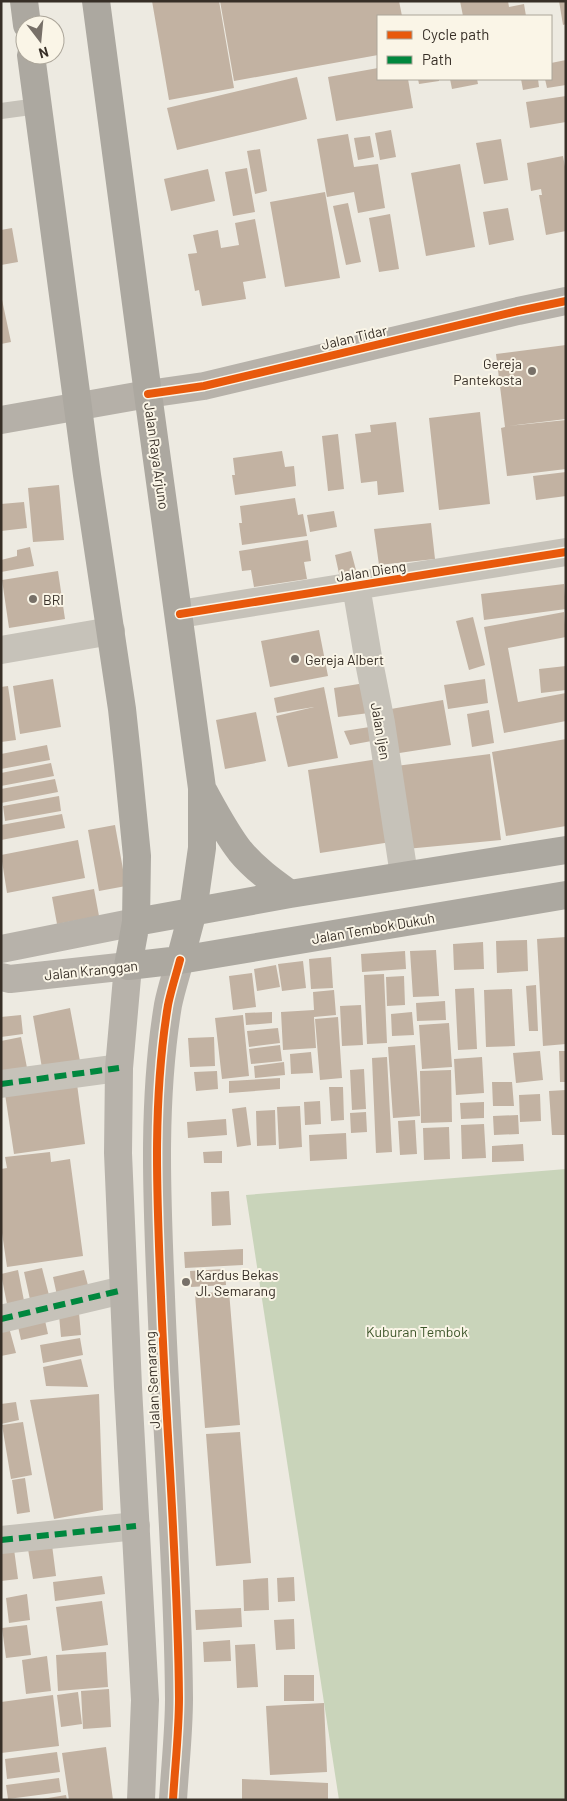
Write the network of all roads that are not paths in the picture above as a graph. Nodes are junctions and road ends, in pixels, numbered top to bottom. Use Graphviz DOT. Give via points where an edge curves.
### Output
graph roads {
  1 [pos="24,1"];
  2 [pos="96,1"];
  3 [pos="26,15"];
  4 [pos="32,65"];
  5 [pos="38,106"];
  6 [pos="1,111"];
  7 [pos="566,301"];
  8 [pos="148,394"];
  9 [pos="78,407"];
  10 [pos="1,420"];
  11 [pos="566,552"];
  12 [pos="356,586"];
  13 [pos="180,614"];
  14 [pos="111,631"];
  15 [pos="1,650"];
  16 [pos="202,788"];
  17 [pos="566,850"];
  18 [pos="404,876"];
  19 [pos="290,894"];
  20 [pos="566,895"];
  21 [pos="193,911"];
  22 [pos="136,922"];
  23 [pos="1,949"];
  24 [pos="180,960"];
  25 [pos="128,966"];
  26 [pos="1,977"];
  27 [pos="119,1068"];
  28 [pos="1,1084"];
  29 [pos="123,1290"];
  30 [pos="1,1319"];
  31 [pos="136,1526"];
  32 [pos="2,1538"];
  33 [pos="141,1800"];
  34 [pos="173,1800"];
  1 -- 3 [label="highway"];
  2 -- 8 [label="highway, Jalan Raya Arjuno"];
  4 -- 5 [label="highway"];
  5 -- 6 [label="lane"];
  5 -- 9 [label="highway"];
  7 -- 8 [label="street, Jalan Tidar" via="204,386"];
  8 -- 9 [label="main road, Jalan Tidar"];
  8 -- 13 [label="highway, Jalan Raya Arjuno"];
  9 -- 10 [label="main road, Jalan Tidar"];
  9 -- 14 [label="highway"];
  11 -- 12 [label="street, Jalan Dieng"];
  12 -- 13 [label="street, Jalan Dieng"];
  12 -- 18 [label="street, Jalan Ijen"];
  13 -- 16 [label="highway, Jalan Raya Arjuno"];
  14 -- 15 [label="street"];
  14 -- 22 [label="highway" via="137,856"];
  16 -- 19 [label="highway" via="241,851 260,872"];
  16 -- 21 [label="highway, Jalan Raya Arjuno" via="204,821"];
  17 -- 18 [label="highway"];
  18 -- 19 [label="highway"];
  19 -- 21 [label="highway"];
  20 -- 24 [label="highway, Jalan Tembok Dukuh"];
  21 -- 22 [label="highway"];
  21 -- 24 [label="highway, Jalan Semarang"];
  22 -- 23 [label="street"];
  22 -- 25 [label="highway, Jalan Semarang"];
  24 -- 25 [label="highway, Jalan Kranggan"];
  24 -- 34 [label="street, Jalan Semarang" via="165,1026 158,1090 157,1145 179,1700"];
  25 -- 26 [label="street, Jalan Kranggan" via="10,979"];
  25 -- 27 [label="street, Jalan Semarang"];
  27 -- 28 [label="street"];
  27 -- 29 [label="street, Jalan Semarang" via="118,1153"];
  29 -- 30 [label="street"];
  29 -- 31 [label="street, Jalan Semarang"];
  31 -- 32 [label="street"];
  31 -- 33 [label="street, Jalan Semarang" via="145,1700"];
}
